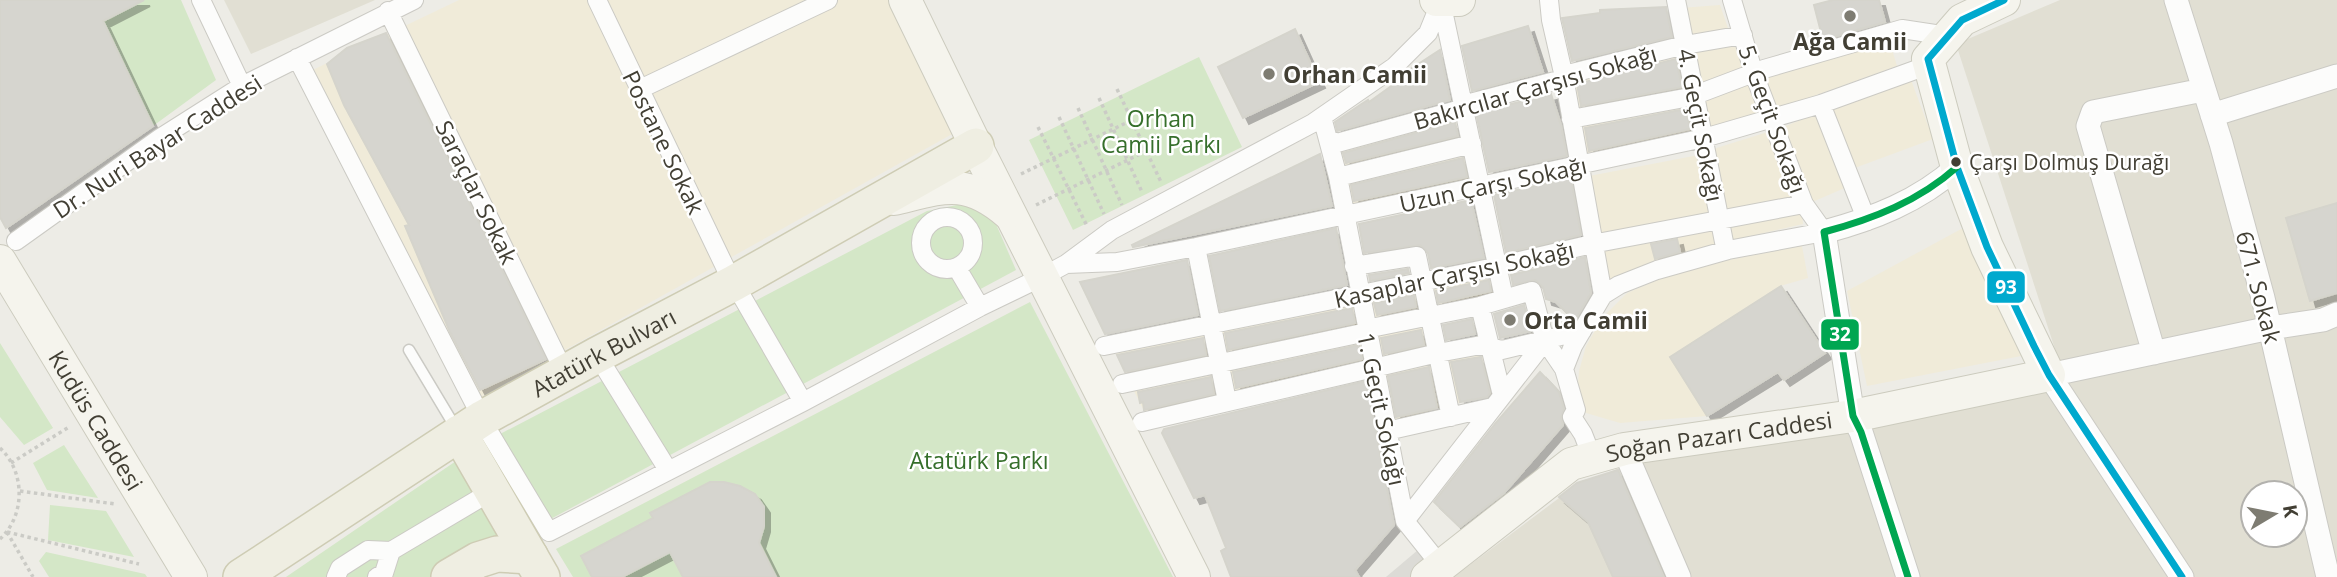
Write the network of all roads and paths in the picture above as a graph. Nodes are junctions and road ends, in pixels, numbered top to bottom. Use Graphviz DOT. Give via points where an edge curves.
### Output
graph roads {
  1 [pos="201,0"];
  2 [pos="414,0"];
  3 [pos="597,0"];
  4 [pos="828,0"];
  5 [pos="905,0"];
  6 [pos="1438,0"];
  7 [pos="1459,0"];
  8 [pos="1549,0"];
  9 [pos="1676,0"];
  10 [pos="1732,0"];
  11 [pos="2004,0"];
  12 [pos="2176,0"];
  13 [pos="393,6"];
  14 [pos="1743,35"];
  15 [pos="1948,36"];
  16 [pos="1685,44"];
  17 [pos="297,58"];
  18 [pos="1921,68"];
  19 [pos="1754,74"];
  20 [pos="2337,76"];
  21 [pos="1564,77"];
  22 [pos="242,86"];
  23 [pos="1117,89"];
  24 [pos="639,90"];
  25 [pos="2203,90"];
  26 [pos="1695,94"];
  27 [pos="1099,98"];
  28 [pos="1821,104"];
  29 [pos="1462,107"];
  30 [pos="1078,108"];
  31 [pos="2212,115"];
  32 [pos="1059,117"];
  33 [pos="1322,117"];
  34 [pos="1571,118"];
  35 [pos="1132,120"];
  36 [pos="1772,120"];
  37 [pos="1038,127"];
  38 [pos="1113,129"];
  39 [pos="1704,138"];
  40 [pos="1093,139"];
  41 [pos="1330,139"];
  42 [pos="1472,144"];
  43 [pos="976,146"];
  44 [pos="1073,149"];
  45 [pos="1146,150"];
  46 [pos="1054,158"];
  47 [pos="1127,160"];
  48 [pos="1580,166"];
  49 [pos="1957,167"];
  50 [pos="1106,170"];
  51 [pos="1021,174"];
  52 [pos="1338,177"];
  53 [pos="1088,179"];
  54 [pos="1480,187"];
  55 [pos="1068,189"];
  56 [pos="1169,200"];
  57 [pos="878,202"];
  58 [pos="1804,204"];
  59 [pos="1150,210"];
  60 [pos="1024,211"];
  61 [pos="1345,216"];
  62 [pos="1720,219"];
  63 [pos="1129,221"];
  64 [pos="1867,221"];
  65 [pos="1112,230"];
  66 [pos="1824,232"];
  67 [pos="1095,243"];
  68 [pos="1592,244"];
  69 [pos="1196,247"];
  70 [pos="1728,250"];
  71 [pos="8,251"];
  72 [pos="1496,266"];
  73 [pos="1354,267"];
  74 [pos="957,268"];
  75 [pos="1054,271"];
  76 [pos="1423,282"];
  77 [pos="734,284"];
  78 [pos="1360,294"];
  79 [pos="1603,295"];
  80 [pos="1504,298"];
  81 [pos="1480,306"];
  82 [pos="980,307"];
  83 [pos="2337,314"];
  84 [pos="1431,316"];
  85 [pos="1212,325"];
  86 [pos="2270,328"];
  87 [pos="1366,330"];
  88 [pos="1582,331"];
  89 [pos="1545,341"];
  90 [pos="1104,346"];
  91 [pos="1488,346"];
  92 [pos="409,350"];
  93 [pos="1438,353"];
  94 [pos="2154,353"];
  95 [pos="1220,362"];
  96 [pos="582,363"];
  97 [pos="1374,367"];
  98 [pos="1564,369"];
  99 [pos="2049,375"];
  100 [pos="1122,384"];
  101 [pos="1226,396"];
  102 [pos="1497,401"];
  103 [pos="803,402"];
  104 [pos="1853,416"];
  105 [pos="1451,417"];
  106 [pos="1142,422"];
  107 [pos="471,425"];
  108 [pos="69,428"];
  109 [pos="1387,431"];
  110 [pos="0,448"];
  111 [pos="1624,449"];
  112 [pos="1592,457"];
  113 [pos="11,463"];
  114 [pos="668,470"];
  115 [pos="20,491"];
  116 [pos="492,491"];
  117 [pos="117,504"];
  118 [pos="1405,521"];
  119 [pos="7,532"];
  120 [pos="0,539"];
  121 [pos="391,551"];
  122 [pos="531,557"];
  123 [pos="139,565"];
  124 [pos="1431,574"];
  125 [pos="33,577"];
  126 [pos="191,577"];
  127 [pos="242,577"];
  128 [pos="336,577"];
  129 [pos="377,577"];
  130 [pos="449,577"];
  131 [pos="1194,577"];
  132 [pos="1679,577"];
  133 [pos="1908,577"];
  134 [pos="2182,577"];
  135 [pos="2328,577"];
  1 -- 22 [label="street"];
  2 -- 13 [label="street, Dr. Nuri Bayar Caddesi"];
  3 -- 24 [label="street, Postane Sokak"];
  4 -- 24 [label="street"];
  5 -- 43 [label="main road"];
  6 -- 7 [label="main road"];
  6 -- 29 [label="street"];
  6 -- 33 [label="street" via="1427,33 1394,67"];
  8 -- 21 [label="street"];
  9 -- 16 [label="street, 4. Geçit Sokağı"];
  10 -- 14 [label="street, 5. Geçit Sokağı"];
  11 -- 15 [label="main road" via="1962,20"];
  12 -- 25 [label="street, 671. Sokak"];
  13 -- 17 [label="street, Dr. Nuri Bayar Caddesi"];
  13 -- 96 [label="street, Saraçlar Sokak" via="558,359"];
  14 -- 16 [label="street, Bakırcılar Çarşısı Sokağı"];
  14 -- 19 [label="street, 5. Geçit Sokağı"];
  15 -- 18 [label="main road"];
  15 -- 19 [label="street" via="1902,29"];
  16 -- 21 [label="street, Bakırcılar Çarşısı Sokağı"];
  16 -- 26 [label="street, 4. Geçit Sokağı"];
  17 -- 22 [label="street, Dr. Nuri Bayar Caddesi"];
  17 -- 107 [label="street"];
  18 -- 28 [label="street, Uzun Çarşı Sokağı"];
  18 -- 49 [label="main road"];
  19 -- 26 [label="street"];
  19 -- 36 [label="street, 5. Geçit Sokağı"];
  20 -- 31 [label="street"];
  21 -- 29 [label="street, Bakırcılar Çarşısı Sokağı"];
  21 -- 34 [label="street"];
  22 -- 71 [label="street, Dr. Nuri Bayar Caddesi" via="160,138"];
  23 -- 35 [label="path"];
  24 -- 77 [label="street, Postane Sokak"];
  25 -- 31 [label="street, 671. Sokak"];
  25 -- 94 [label="street" via="2093,112 2088,126"];
  26 -- 34 [label="street"];
  26 -- 39 [label="street, 4. Geçit Sokağı"];
  27 -- 38 [label="path"];
  28 -- 36 [label="street, Uzun Çarşı Sokağı"];
  28 -- 64 [label="street"];
  29 -- 41 [label="street, Bakırcılar Çarşısı Sokağı" via="1337,143"];
  29 -- 42 [label="street"];
  30 -- 40 [label="path"];
  31 -- 86 [label="street, 671. Sokak"];
  32 -- 44 [label="path"];
  33 -- 41 [label="street, 1. Geçit Sokağı"];
  33 -- 56 [label="street"];
  34 -- 48 [label="street"];
  35 -- 38 [label="path"];
  35 -- 45 [label="path"];
  36 -- 39 [label="street, Uzun Çarşı Sokağı"];
  36 -- 58 [label="street, 5. Geçit Sokağı"];
  37 -- 46 [label="path"];
  38 -- 40 [label="path"];
  38 -- 47 [label="path"];
  39 -- 48 [label="street, Uzun Çarşı Sokağı"];
  39 -- 62 [label="street, 4. Geçit Sokağı"];
  40 -- 44 [label="path"];
  40 -- 50 [label="path"];
  41 -- 52 [label="street, 1. Geçit Sokağı"];
  42 -- 52 [label="street"];
  42 -- 54 [label="street"];
  43 -- 57 [label="main road, Atatürk Bulvarı"];
  43 -- 60 [label="main road"];
  44 -- 46 [label="path"];
  44 -- 53 [label="path"];
  45 -- 47 [label="path"];
  45 -- 56 [label="path"];
  46 -- 51 [label="path"];
  46 -- 55 [label="path"];
  47 -- 50 [label="path"];
  47 -- 59 [label="path"];
  48 -- 54 [label="street, Uzun Çarşı Sokağı"];
  48 -- 68 [label="street"];
  49 -- 64 [label="street" via="1934,187"];
  49 -- 99 [label="main road" via="1987,247"];
  50 -- 53 [label="path"];
  50 -- 63 [label="path"];
  52 -- 61 [label="street, 1. Geçit Sokağı"];
  53 -- 55 [label="path"];
  53 -- 65 [label="path"];
  54 -- 61 [label="street, Uzun Çarşı Sokağı"];
  54 -- 72 [label="street"];
  55 -- 60 [label="path"];
  55 -- 67 [label="path"];
  56 -- 59 [label="street"];
  57 -- 60 [label="main road" via="943,187 975,190"];
  57 -- 77 [label="main road, Atatürk Bulvarı"];
  58 -- 62 [label="street, Kasaplar Çarşısı Sokağı"];
  58 -- 66 [label="street, 5. Geçit Sokağı"];
  59 -- 63 [label="street"];
  60 -- 75 [label="main road"];
  61 -- 69 [label="street, Uzun Çarşı Sokağı"];
  61 -- 73 [label="street, 1. Geçit Sokağı"];
  62 -- 68 [label="street, Kasaplar Çarşısı Sokağı"];
  62 -- 70 [label="street, 4. Geçit Sokağı"];
  63 -- 65 [label="street"];
  64 -- 66 [label="street"];
  65 -- 67 [label="street"];
  66 -- 70 [label="street"];
  66 -- 104 [label="street"];
  67 -- 75 [label="street"];
  68 -- 72 [label="street, Kasaplar Çarşısı Sokağı"];
  68 -- 79 [label="street"];
  69 -- 75 [label="street, Uzun Çarşı Sokağı"];
  69 -- 85 [label="street"];
  70 -- 79 [label="street" via="1657,270"];
  71 -- 126 [label="main road, Kudüs Caddesi"];
  72 -- 76 [label="street, Kasaplar Çarşısı Sokağı"];
  72 -- 80 [label="street"];
  73 -- 76 [label="street" via="1417,256"];
  73 -- 78 [label="street, 1. Geçit Sokağı"];
  74 -- 82 [label="street"];
  75 -- 82 [label="street"];
  75 -- 131 [label="main road"];
  76 -- 78 [label="street, Kasaplar Çarşısı Sokağı"];
  76 -- 84 [label="street"];
  77 -- 96 [label="main road, Atatürk Bulvarı"];
  77 -- 103 [label="street, Postane Sokak"];
  78 -- 85 [label="street, Kasaplar Çarşısı Sokağı"];
  78 -- 87 [label="street, 1. Geçit Sokağı"];
  79 -- 88 [label="street"];
  80 -- 81 [label="street"];
  80 -- 89 [label="street" via="1532,291"];
  81 -- 84 [label="street"];
  81 -- 91 [label="street"];
  82 -- 103 [label="street"];
  83 -- 86 [label="street, Soğan Pazarı Caddesi"];
  84 -- 87 [label="street"];
  84 -- 93 [label="street"];
  85 -- 90 [label="street, Kasaplar Çarşısı Sokağı"];
  85 -- 95 [label="street"];
  86 -- 94 [label="street, Soğan Pazarı Caddesi"];
  86 -- 135 [label="street, 671. Sokak"];
  87 -- 95 [label="street"];
  87 -- 97 [label="street, 1. Geçit Sokağı"];
  88 -- 89 [label="street"];
  88 -- 98 [label="street"];
  89 -- 91 [label="street" via="1502,349"];
  89 -- 98 [label="street"];
  89 -- 102 [label="street"];
  91 -- 93 [label="street"];
  91 -- 102 [label="street"];
  92 -- 107 [label="lane"];
  93 -- 97 [label="street"];
  93 -- 105 [label="street"];
  94 -- 99 [label="street, Soğan Pazarı Caddesi"];
  95 -- 100 [label="street"];
  95 -- 101 [label="street"];
  96 -- 107 [label="main road, Atatürk Bulvarı"];
  96 -- 114 [label="street, Saraçlar Sokak"];
  97 -- 106 [label="street"];
  97 -- 109 [label="street, 1. Geçit Sokağı"];
  98 -- 112 [label="street" via="1576,411 1572,417"];
  99 -- 104 [label="main road, Soğan Pazarı Caddesi"];
  99 -- 134 [label="street"];
  102 -- 105 [label="street"];
  102 -- 118 [label="street"];
  103 -- 114 [label="street"];
  104 -- 111 [label="main road, Soğan Pazarı Caddesi"];
  104 -- 133 [label="street"];
  105 -- 109 [label="street"];
  107 -- 114 [label="street" via="489,432 549,532"];
  107 -- 116 [label="main road"];
  107 -- 127 [label="main road, Atatürk Bulvarı"];
  108 -- 113 [label="path"];
  109 -- 118 [label="street, 1. Geçit Sokağı"];
  110 -- 113 [label="path"];
  111 -- 112 [label="main road, Soğan Pazarı Caddesi"];
  111 -- 132 [label="street"];
  112 -- 124 [label="main road, Soğan Pazarı Caddesi" via="1571,464"];
  113 -- 115 [label="path"];
  115 -- 117 [label="path"];
  115 -- 119 [label="path" via="17,513"];
  116 -- 121 [label="street"];
  116 -- 122 [label="main road"];
  118 -- 124 [label="street, 1. Geçit Sokağı"];
  119 -- 120 [label="path"];
  119 -- 123 [label="path"];
  119 -- 125 [label="path"];
  121 -- 128 [label="street" via="368,550 340,568"];
  121 -- 129 [label="street" via="384,573"];
  122 -- 130 [label="main road" via="497,554"];
}
